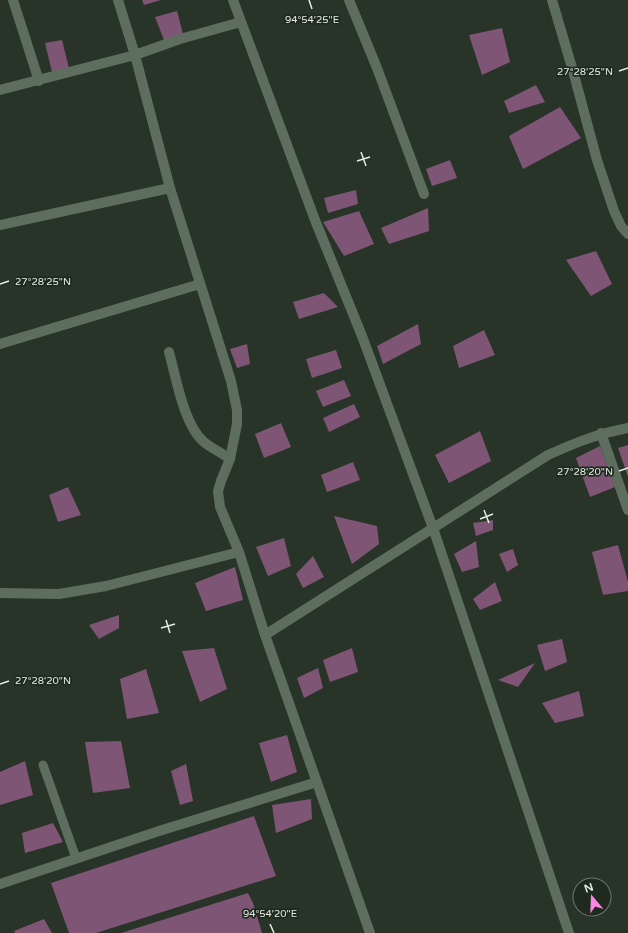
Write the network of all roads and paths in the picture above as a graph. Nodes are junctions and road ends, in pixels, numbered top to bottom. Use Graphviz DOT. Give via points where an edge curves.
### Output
graph roads {
  1 [pos="13,0"];
  2 [pos="118,0"];
  3 [pos="233,0"];
  4 [pos="349,0"];
  5 [pos="552,0"];
  6 [pos="241,22"];
  7 [pos="135,55"];
  8 [pos="39,81"];
  9 [pos="0,90"];
  10 [pos="170,188"];
  11 [pos="424,194"];
  12 [pos="0,225"];
  13 [pos="628,234"];
  14 [pos="200,284"];
  15 [pos="0,344"];
  16 [pos="169,352"];
  17 [pos="628,428"];
  18 [pos="601,433"];
  19 [pos="230,459"];
  20 [pos="628,510"];
  21 [pos="433,528"];
  22 [pos="239,552"];
  23 [pos="0,593"];
  24 [pos="265,635"];
  25 [pos="43,765"];
  26 [pos="317,782"];
  27 [pos="76,858"];
  28 [pos="0,884"];
  29 [pos="370,933"];
  30 [pos="569,933"];
  1 -- 8 [label="street"];
  2 -- 7 [label="street"];
  3 -- 6 [label="street"];
  4 -- 11 [label="street"];
  5 -- 13 [label="street" via="597,160 620,226"];
  6 -- 7 [label="street"];
  6 -- 21 [label="street"];
  7 -- 8 [label="street"];
  7 -- 10 [label="street"];
  8 -- 9 [label="street"];
  10 -- 12 [label="street"];
  10 -- 14 [label="street"];
  14 -- 15 [label="street"];
  14 -- 19 [label="street" via="227,368 237,410"];
  16 -- 19 [label="street" via="190,424 203,442"];
  17 -- 18 [label="street"];
  18 -- 20 [label="street"];
  18 -- 21 [label="street" via="548,455"];
  19 -- 22 [label="street" via="218,491 220,507"];
  21 -- 24 [label="street"];
  21 -- 30 [label="street"];
  22 -- 23 [label="street" via="106,586 59,594"];
  22 -- 24 [label="street"];
  24 -- 26 [label="street"];
  25 -- 27 [label="lane"];
  26 -- 27 [label="street"];
  26 -- 29 [label="street"];
  27 -- 28 [label="street"];
}
